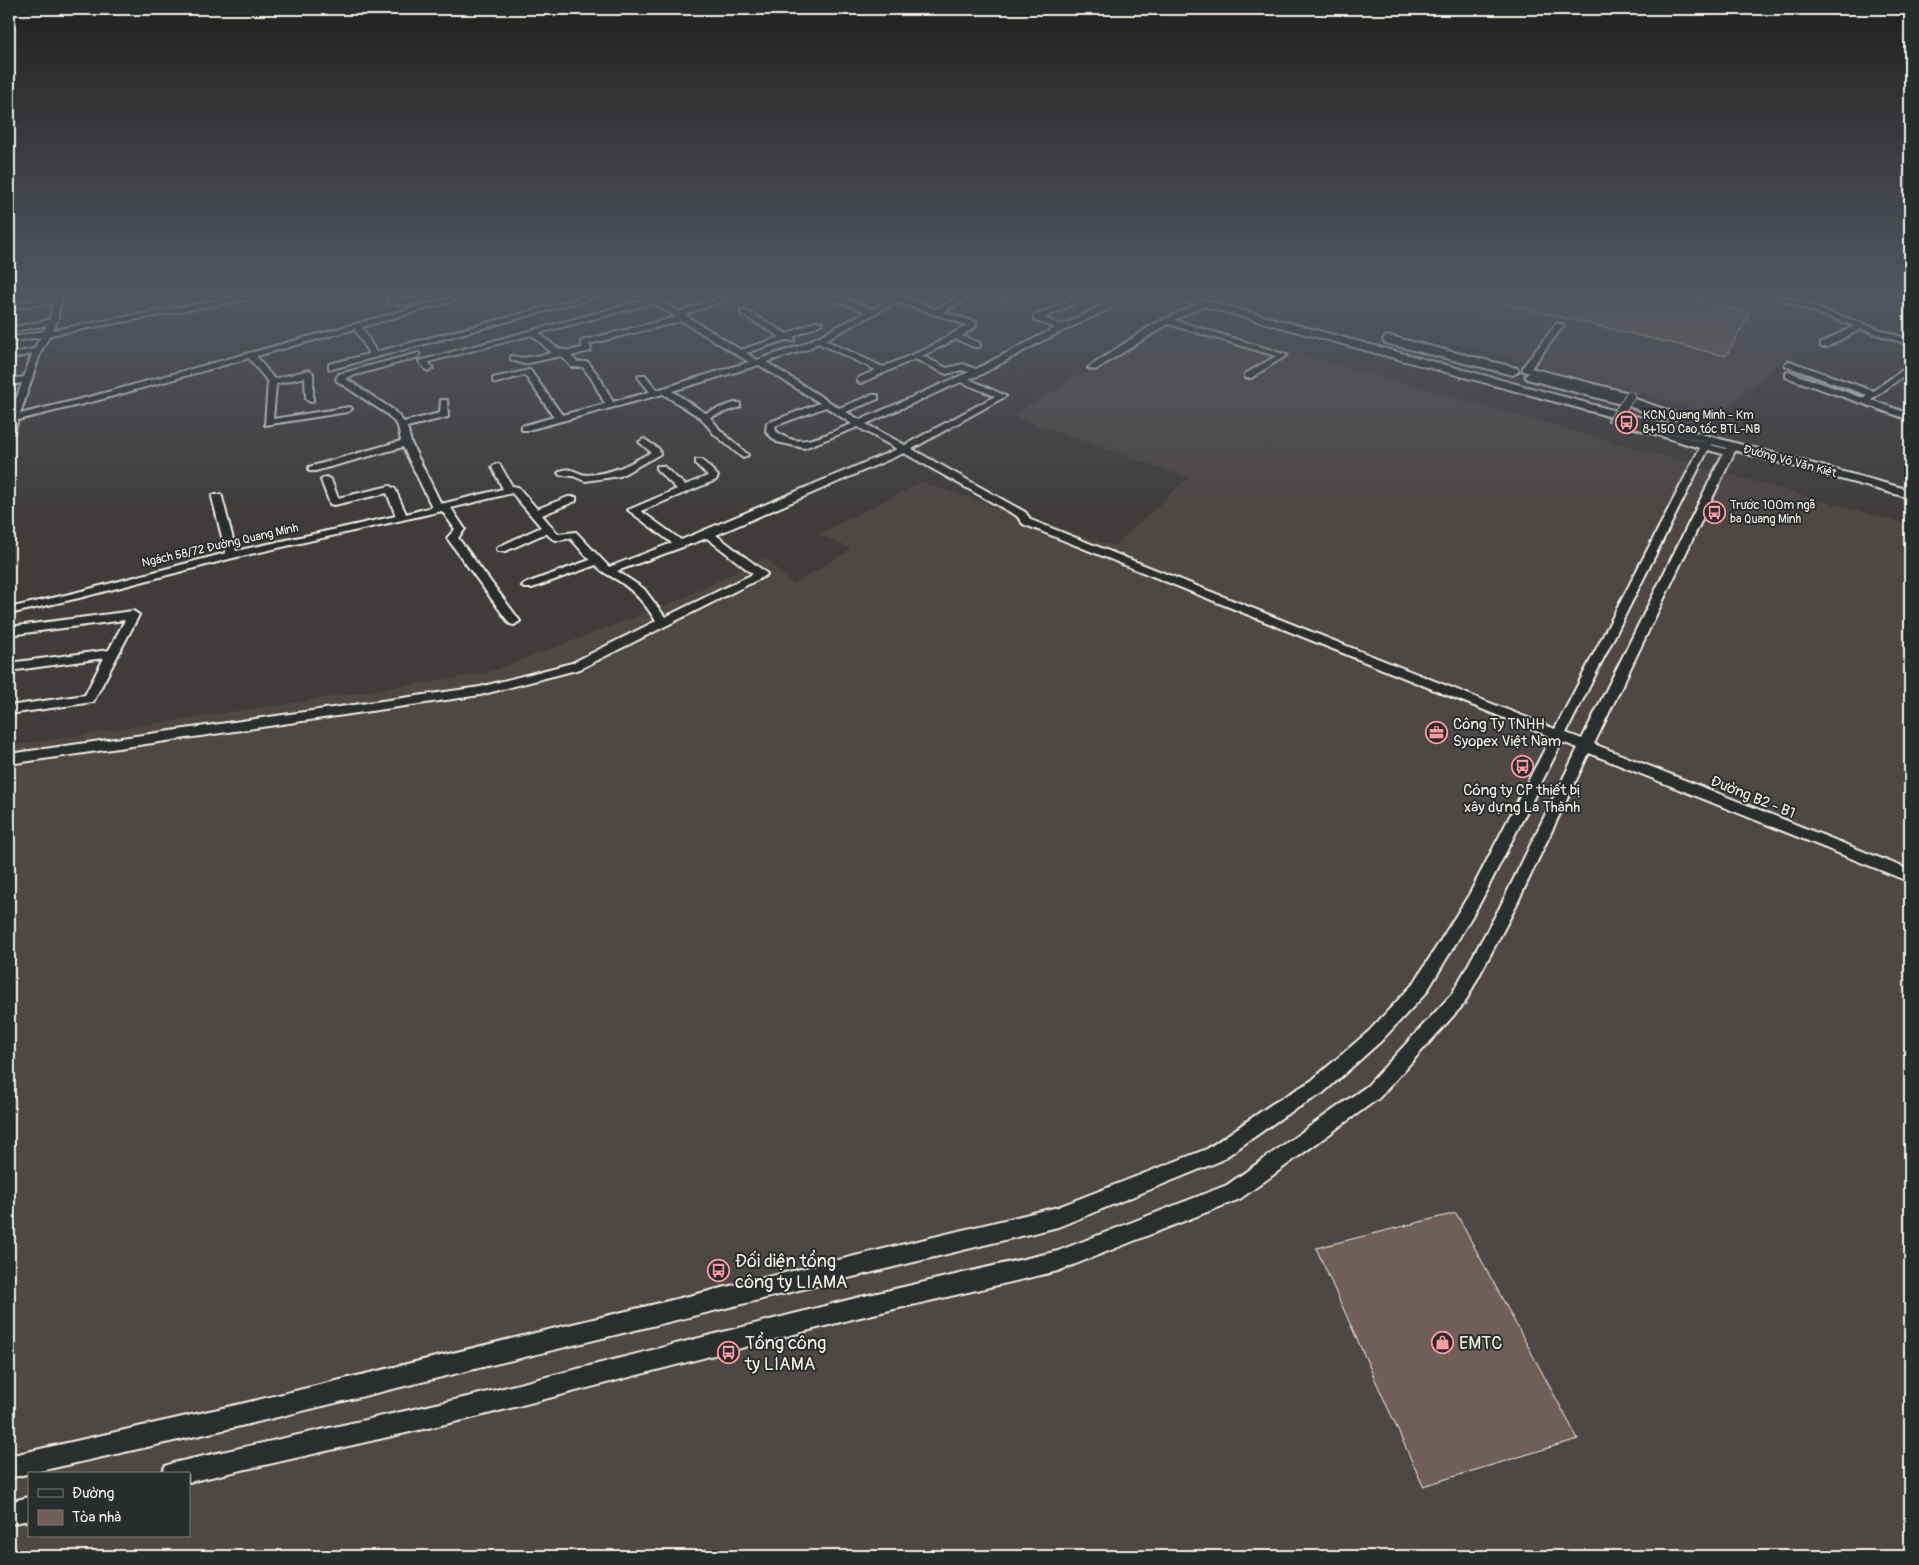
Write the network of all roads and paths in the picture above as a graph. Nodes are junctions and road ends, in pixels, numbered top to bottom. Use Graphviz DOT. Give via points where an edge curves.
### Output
graph roads {
  1 [pos="31,369"];
  2 [pos="198,369"];
  3 [pos="262,369"];
  4 [pos="384,369"];
  5 [pos="589,369"];
  6 [pos="735,369"];
  7 [pos="770,369"];
  8 [pos="942,369"];
  9 [pos="954,369"];
  10 [pos="967,369"];
  11 [pos="984,369"];
  12 [pos="1260,369"];
  13 [pos="1451,369"];
  14 [pos="1503,369"];
  15 [pos="1526,369"];
  16 [pos="1803,369"];
  17 [pos="1907,369"];
  18 [pos="884,370"];
  19 [pos="976,373"];
  20 [pos="1522,374"];
  21 [pos="1789,375"];
  22 [pos="1248,376"];
  23 [pos="642,377"];
  24 [pos="28,379"];
  25 [pos="962,379"];
  26 [pos="496,380"];
  27 [pos="861,380"];
  28 [pos="9,382"];
  29 [pos="272,382"];
  30 [pos="665,390"];
  31 [pos="655,393"];
  32 [pos="1874,394"];
  33 [pos="875,397"];
  34 [pos="310,399"];
  35 [pos="1864,401"];
  36 [pos="444,402"];
  37 [pos="827,404"];
  38 [pos="736,405"];
  39 [pos="610,406"];
  40 [pos="347,409"];
  41 [pos="839,411"];
  42 [pos="704,416"];
  43 [pos="1910,417"];
  44 [pos="14,418"];
  45 [pos="560,419"];
  46 [pos="859,424"];
  47 [pos="402,425"];
  48 [pos="525,428"];
  49 [pos="9,432"];
  50 [pos="1709,438"];
  51 [pos="644,442"];
  52 [pos="406,443"];
  53 [pos="1733,444"];
  54 [pos="905,449"];
  55 [pos="743,455"];
  56 [pos="699,462"];
  57 [pos="496,467"];
  58 [pos="660,468"];
  59 [pos="312,469"];
  60 [pos="563,473"];
  61 [pos="326,480"];
  62 [pos="1910,480"];
  63 [pos="509,490"];
  64 [pos="684,490"];
  65 [pos="1910,494"];
  66 [pos="216,496"];
  67 [pos="572,499"];
  68 [pos="441,507"];
  69 [pos="535,514"];
  70 [pos="402,518"];
  71 [pos="546,528"];
  72 [pos="708,534"];
  73 [pos="680,544"];
  74 [pos="502,549"];
  75 [pos="232,555"];
  76 [pos="597,561"];
  77 [pos="607,571"];
  78 [pos="528,586"];
  79 [pos="9,611"];
  80 [pos="514,621"];
  81 [pos="663,623"];
  82 [pos="9,631"];
  83 [pos="113,653"];
  84 [pos="9,667"];
  85 [pos="9,710"];
  86 [pos="1558,736"];
  87 [pos="1585,746"];
  88 [pos="9,759"];
  89 [pos="1910,876"];
  90 [pos="9,1467"];
  91 [pos="182,1472"];
  92 [pos="28,1508"];
  93 [pos="9,1513"];
  1 -- 24 [label="street"];
  2 -- 44 [label="street"];
  3 -- 29 [label="street"];
  4 -- 47 [label="street" via="340,378 390,412"];
  5 -- 39 [label="street"];
  6 -- 30 [label="street"];
  7 -- 37 [label="street, Đường B2 - B1"];
  8 -- 9 [label="street"];
  10 -- 19 [label="street"];
  11 -- 19 [label="street"];
  12 -- 22 [label="street"];
  13 -- 50 [label="highway, Đường Võ Văn Kiệt"];
  14 -- 20 [label="highway, Đường Võ Văn Kiệt"];
  15 -- 20 [label="street"];
  16 -- 32 [label="street"];
  17 -- 32 [label="street"];
  18 -- 27 [label="street"];
  19 -- 25 [label="street"];
  20 -- 50 [label="highway, Đường Võ Văn Kiệt" via="1670,416"];
  20 -- 50 [label="street, bridge" via="1630,396 1614,420"];
  21 -- 35 [label="street"];
  23 -- 31 [label="street"];
  24 -- 28 [label="street"];
  24 -- 44 [label="street"];
  25 -- 46 [label="street"];
  25 -- 54 [label="street" via="1002,396"];
  26 -- 45 [label="street" via="527,372"];
  29 -- 34 [label="street" via="309,373"];
  29 -- 40 [label="street" via="268,423"];
  30 -- 31 [label="street"];
  30 -- 42 [label="street"];
  31 -- 39 [label="street"];
  32 -- 35 [label="street"];
  33 -- 41 [label="street"];
  35 -- 43 [label="street"];
  36 -- 47 [label="street" via="445,415"];
  37 -- 41 [label="street, Đường B2 - B1"];
  37 -- 46 [label="street" via="770,425 771,432 780,440 804,445"];
  38 -- 42 [label="street"];
  39 -- 45 [label="street"];
  41 -- 46 [label="street, Đường B2 - B1"];
  42 -- 55 [label="street"];
  44 -- 49 [label="street"];
  45 -- 48 [label="street"];
  46 -- 54 [label="street, Đường B2 - B1"];
  47 -- 52 [label="street"];
  50 -- 53 [label="highway, Đường Võ Văn Kiệt"];
  50 -- 86 [label="street"];
  51 -- 60 [label="street" via="656,451 655,454 620,473 585,478 575,473"];
  52 -- 59 [label="street"];
  52 -- 68 [label="street"];
  53 -- 62 [label="highway, Đường Võ Văn Kiệt"];
  53 -- 65 [label="highway, Đường Võ Văn Kiệt"];
  53 -- 87 [label="street"];
  54 -- 72 [label="street"];
  54 -- 86 [label="street, Đường B2 - B1" via="1022,514 1027,522"];
  56 -- 64 [label="street" via="712,478"];
  57 -- 63 [label="street"];
  58 -- 64 [label="street"];
  61 -- 70 [label="street" via="334,502 390,489"];
  63 -- 68 [label="street, Ngách 58/72 Đường Quang Minh"];
  63 -- 69 [label="street" via="514,489"];
  64 -- 73 [label="street" via="633,510"];
  66 -- 75 [label="street"];
  67 -- 69 [label="street"];
  68 -- 70 [label="street, Ngách 58/72 Đường Quang Minh"];
  68 -- 80 [label="street" via="460,529 452,538"];
  69 -- 71 [label="street"];
  70 -- 75 [label="street, Ngách 58/72 Đường Quang Minh"];
  71 -- 74 [label="street"];
  71 -- 76 [label="street" via="556,538 572,534"];
  72 -- 73 [label="street"];
  72 -- 81 [label="street" via="761,574"];
  73 -- 77 [label="street"];
  75 -- 79 [label="street, Ngách 58/72 Đường Quang Minh"];
  76 -- 77 [label="street"];
  76 -- 78 [label="street"];
  77 -- 81 [label="street" via="645,597"];
  81 -- 88 [label="street" via="576,666 480,691"];
  82 -- 83 [label="street" via="133,615"];
  83 -- 84 [label="street"];
  83 -- 85 [label="street" via="89,699"];
  86 -- 87 [label="street, Đường B2 - B1"];
  86 -- 90 [label="street" via="1476,897 1420,988 1375,1036 1317,1087 1213,1154 1058,1217 245,1414"];
  87 -- 89 [label="street, Đường B2 - B1"];
  87 -- 91 [label="street" via="1505,912 1458,999 1373,1092 1233,1192 1058,1261 856,1308 472,1407"];
  92 -- 93 [label="street"];
}
